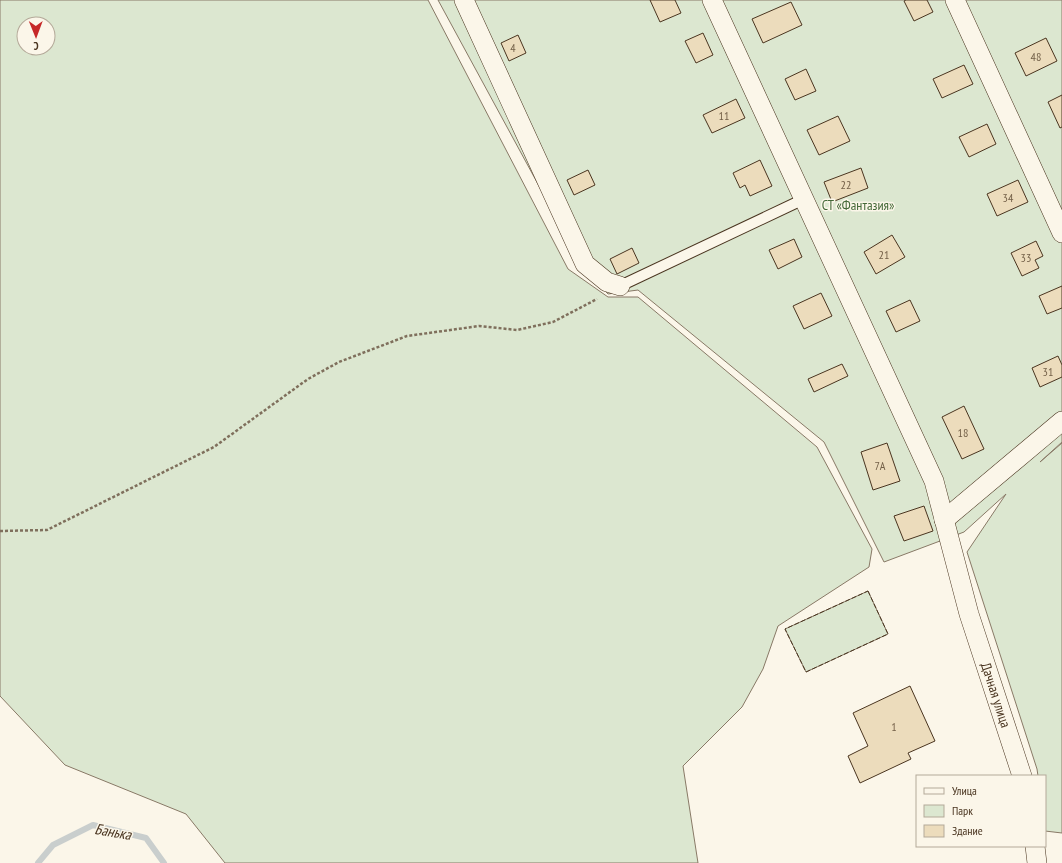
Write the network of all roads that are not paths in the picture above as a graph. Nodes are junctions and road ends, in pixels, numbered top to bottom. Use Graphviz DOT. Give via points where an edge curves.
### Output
graph roads {
  1 [pos="464,0"];
  2 [pos="712,0"];
  3 [pos="955,0"];
  4 [pos="804,199"];
  5 [pos="1062,233"];
  6 [pos="620,286"];
  7 [pos="1062,421"];
  8 [pos="944,520"];
  9 [pos="1022,775"];
  10 [pos="1035,847"];
  11 [pos="1038,863"];
  1 -- 6 [label="street" via="585,264 607,282"];
  2 -- 4 [label="street, Дачная улица"];
  3 -- 5 [label="street"];
  4 -- 6 [label="lane"];
  4 -- 8 [label="street, Дачная улица" via="934,481"];
  7 -- 8 [label="street"];
  8 -- 9 [label="street, Дачная улица" via="969,614"];
  10 -- 11 [label="street"];
}
